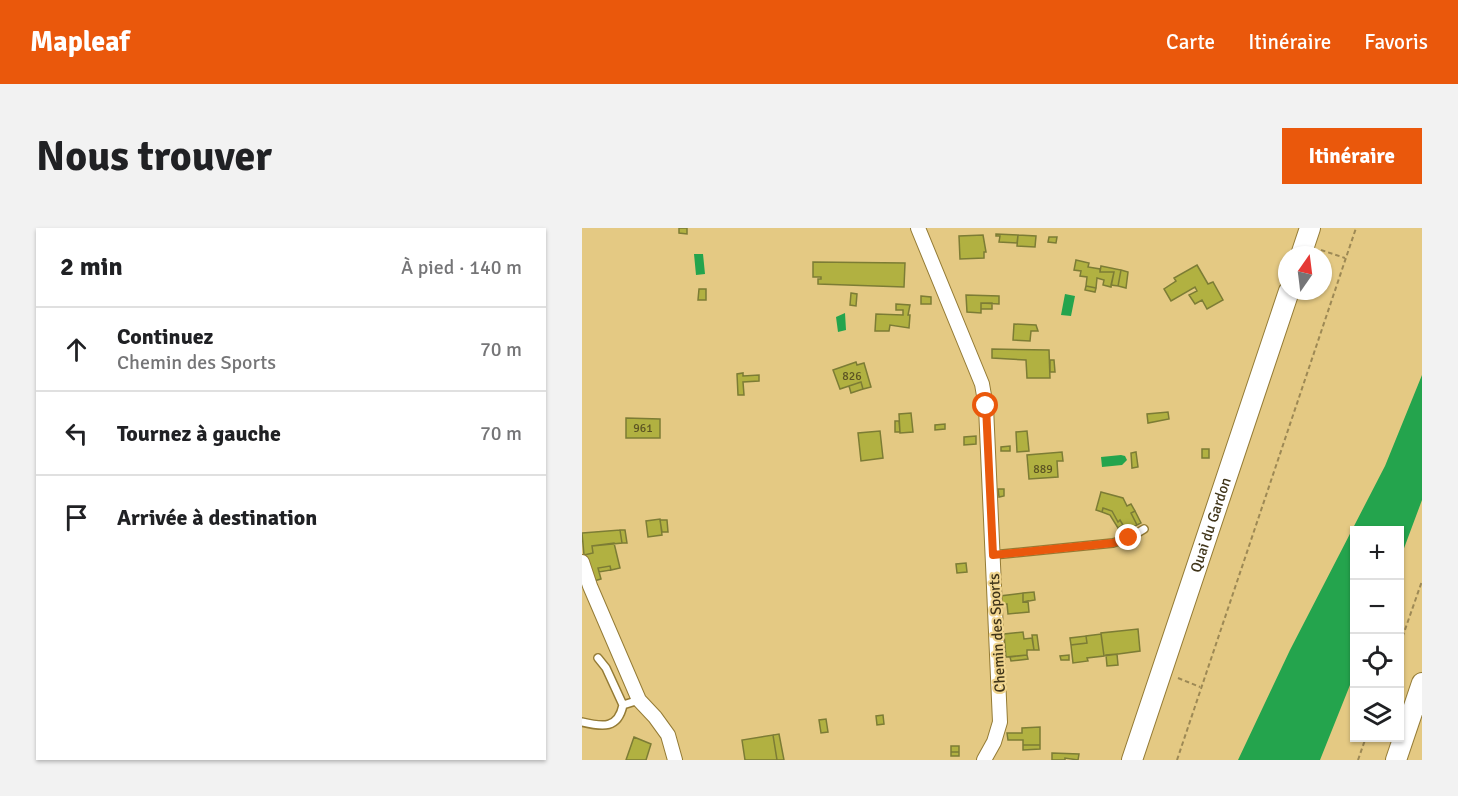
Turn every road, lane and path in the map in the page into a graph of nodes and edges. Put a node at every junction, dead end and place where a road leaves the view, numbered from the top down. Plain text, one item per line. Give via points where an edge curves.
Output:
1 (918, 228) edge
2 (1310, 228) edge
3 (1356, 228) edge
4 (1308, 246) edge
5 (1332, 256) edge
6 (1346, 258) junction
7 (1286, 300) edge
8 (1144, 529) dead end
9 (993, 555) junction
10 (582, 562) edge
11 (1422, 581) edge
12 (1403, 634) edge
13 (598, 658) dead end
14 (1173, 676) dead end
15 (1422, 683) edge
16 (1201, 688) junction
17 (639, 700) junction
18 (623, 705) junction
19 (582, 722) edge
20 (1365, 742) edge
21 (675, 760) edge
22 (984, 760) edge
23 (1132, 760) edge
24 (1177, 760) edge
25 (1358, 760) edge
26 (1396, 760) edge

1 - 9 street, Chemin des Sports via 982,384
2 - 4 main road
3 - 6 path
5 - 6 path
6 - 16 path
7 - 23 main road, Quai du Gardon
8 - 9 lane via 1113,543
9 - 22 street, Chemin des Sports via 1000,722
10 - 17 street
11 - 12 path
13 - 18 lane
14 - 16 path
15 - 26 main road
16 - 24 path
17 - 18 lane
17 - 21 street via 668,735
18 - 19 lane via 616,722
20 - 25 path

